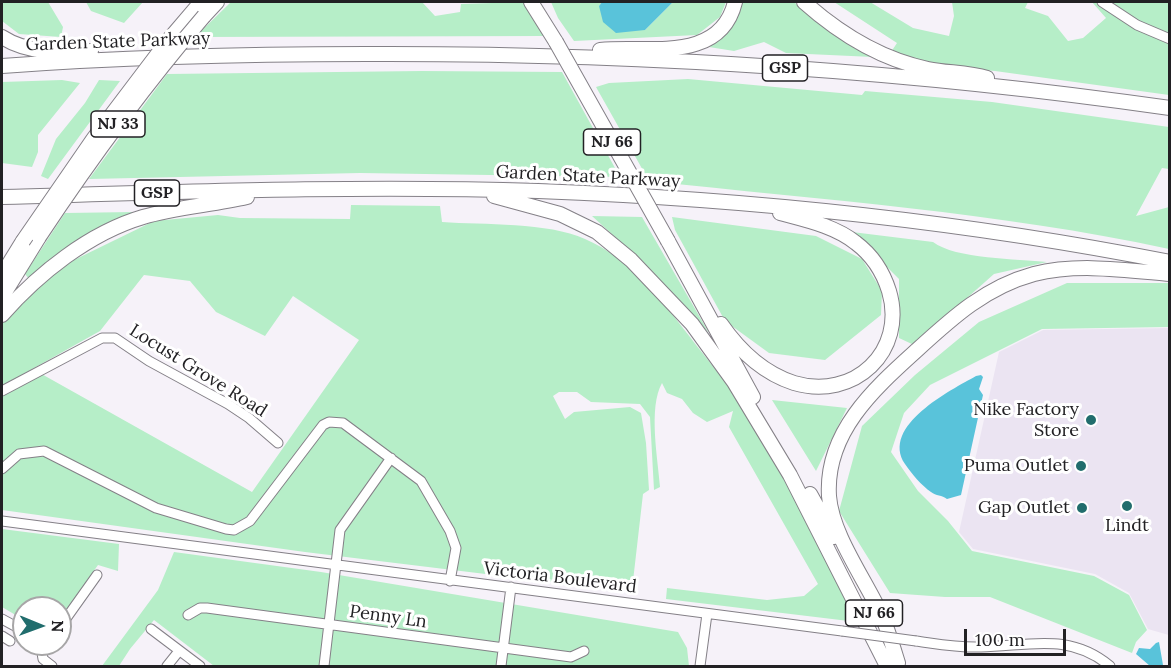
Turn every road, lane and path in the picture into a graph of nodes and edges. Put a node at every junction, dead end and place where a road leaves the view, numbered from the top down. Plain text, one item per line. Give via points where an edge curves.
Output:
1 (217, 2) edge
2 (531, 2) edge
3 (735, 2) edge
4 (804, 2) edge
5 (1102, 2) edge
6 (539, 8) edge
7 (202, 9) edge
8 (187, 10) edge
9 (2, 38) edge
10 (1170, 39) edge
11 (556, 49) junction
12 (174, 57) junction
13 (2, 66) edge
14 (1014, 88) junction
15 (1170, 108) edge
16 (469, 189) junction
17 (274, 191) junction
18 (39, 196) junction
19 (2, 197) edge
20 (2, 201) edge
21 (752, 204) junction
22 (1170, 262) edge
23 (4, 270) edge
24 (1170, 274) edge
25 (2, 297) edge
26 (701, 300) junction
27 (2, 315) edge
28 (2, 391) edge
29 (774, 435) junction
30 (278, 443) dead end
31 (391, 458) junction
32 (2, 469) edge
33 (790, 476) junction
34 (2, 520) edge
35 (336, 565) junction
36 (97, 575) dead end
37 (450, 581) junction
38 (512, 587) junction
39 (72, 610) edge
40 (707, 614) junction
41 (188, 615) dead end
42 (329, 625) junction
43 (151, 629) dead end
44 (503, 649) junction
45 (179, 651) junction
46 (584, 651) dead end
47 (895, 665) edge
48 (167, 666) edge
49 (200, 666) edge
50 (324, 666) edge
51 (501, 666) edge
52 (700, 666) edge
53 (1110, 666) edge

1 - 7 highway, NJ 33
2 - 6 highway, NJ 66
3 - 11 highway via 720,29 696,44 669,48
4 - 14 highway via 840,31 894,60 978,75
5 - 10 street via 1137,25
6 - 11 highway, NJ 66
7 - 8 highway, NJ 33
7 - 25 highway, NJ 33, bridge via 82,173
8 - 23 highway, NJ 33, bridge via 89,144
9 - 12 highway via 45,51
11 - 12 highway, Garden State Parkway / GSP
11 - 14 highway, Garden State Parkway / GSP
11 - 26 highway, NJ 66, bridge
12 - 13 highway, Garden State Parkway / GSP
14 - 15 highway, Garden State Parkway / GSP
16 - 17 highway, Garden State Parkway / GSP
16 - 21 highway, Garden State Parkway / GSP
16 - 33 highway via 572,219 620,250 666,296 713,353
17 - 18 highway, Garden State Parkway / GSP
17 - 27 highway via 124,224 51,268
18 - 19 highway, Garden State Parkway / GSP
18 - 20 highway
21 - 22 highway, Garden State Parkway / GSP via 977,229
21 - 26 highway via 832,230 870,256 885,280 892,306 885,349 854,378 830,386 800,384 780,377 750,357
24 - 47 highway via 1070,269 1004,285 957,314 857,410 834,457 829,486 831,505 838,531 883,618
26 - 29 highway, NJ 66
28 - 30 street, Locust Grove Road via 102,338 115,338 148,361 228,404
29 - 33 highway, NJ 66
29 - 47 highway, NJ 66 via 848,563
31 - 32 street via 343,423 329,422 250,521 234,530 156,508 44,451 19,454
31 - 35 street via 340,530
31 - 37 street via 421,481 450,531 456,548
33 - 47 highway, NJ 66
34 - 35 street, Victoria Boulevard
35 - 37 street, Victoria Boulevard
35 - 42 street
36 - 39 street
37 - 38 street, Victoria Boulevard
38 - 40 street, Victoria Boulevard
38 - 44 street
40 - 52 street
40 - 53 street, Victoria Boulevard, bridge via 972,648 1054,643 1084,650
41 - 42 street, Penny Ln via 207,608
42 - 44 street, Penny Ln
42 - 50 street
43 - 45 street
44 - 46 street, Penny Ln via 571,657
44 - 51 street
45 - 48 street
45 - 49 street

